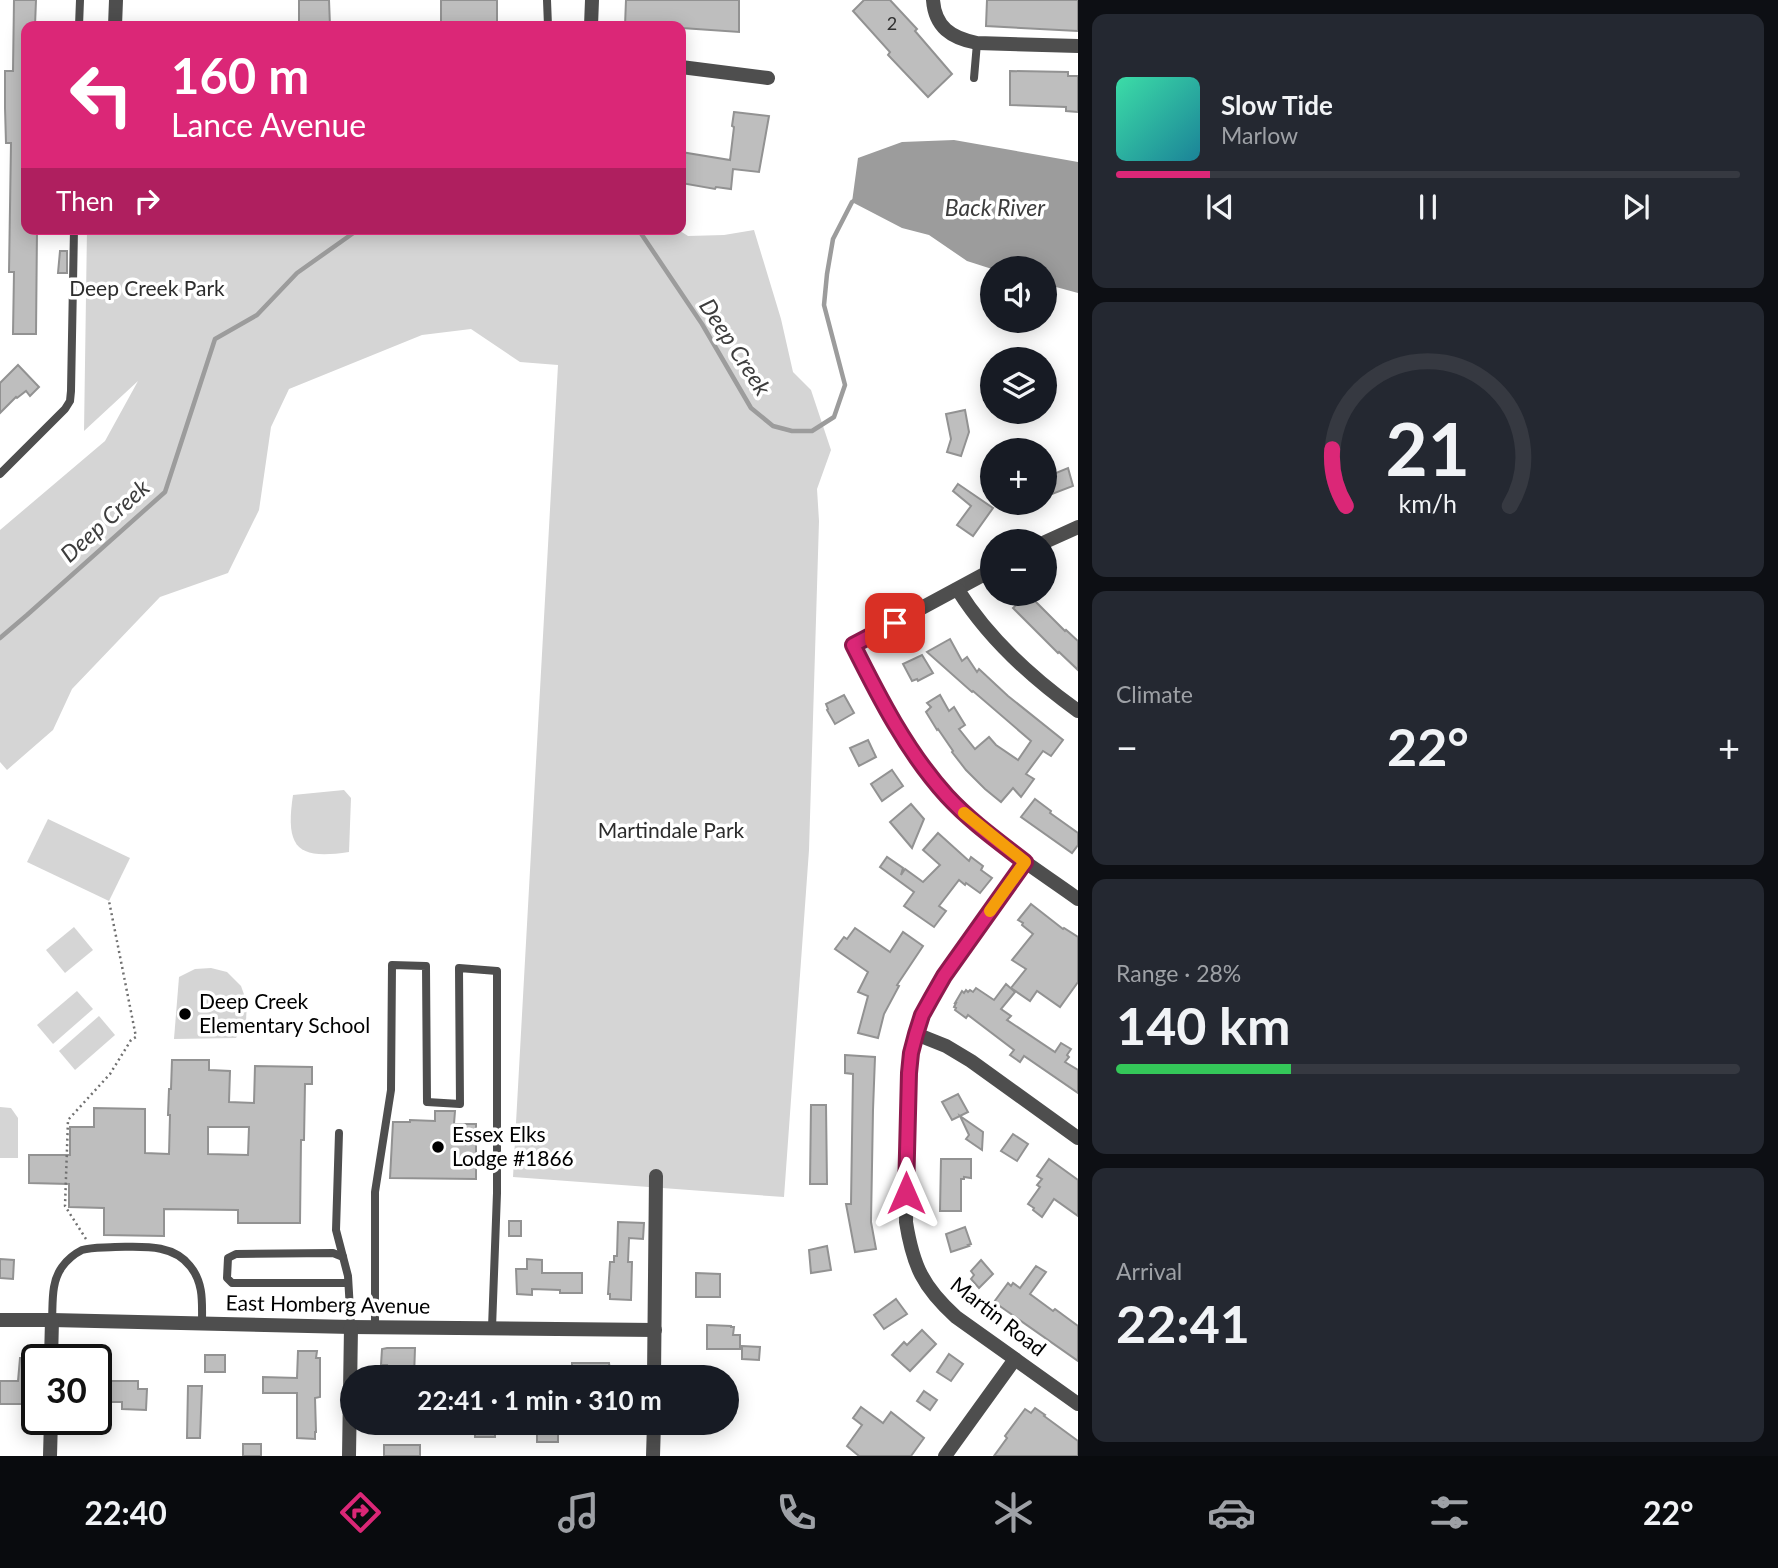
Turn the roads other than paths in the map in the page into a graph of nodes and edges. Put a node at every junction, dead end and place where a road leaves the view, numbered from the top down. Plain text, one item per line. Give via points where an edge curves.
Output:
1 (80, 0) edge
2 (116, 0) edge
3 (547, 0) edge
4 (592, 0) edge
5 (933, 0) edge
6 (79, 21) edge
7 (115, 21) edge
8 (548, 21) edge
9 (592, 21) edge
10 (977, 43) junction
11 (1078, 46) edge
12 (686, 68) edge
13 (768, 78) dead end
14 (974, 78) dead end
15 (74, 235) edge
16 (0, 474) edge
17 (1078, 527) edge
18 (1057, 537) edge
19 (980, 577) edge
20 (958, 590) junction
21 (1078, 711) edge
22 (1025, 862) junction
23 (1078, 899) edge
24 (916, 1034) junction
25 (339, 1133) dead end
26 (1078, 1138) edge
27 (656, 1175) dead end
28 (343, 1257) junction
29 (348, 1283) junction
30 (0, 1320) edge
31 (52, 1320) junction
32 (202, 1323) junction
33 (351, 1327) junction
34 (375, 1327) junction
35 (492, 1328) junction
36 (656, 1329) junction
37 (51, 1344) edge
38 (1015, 1359) junction
39 (654, 1365) edge
40 (1078, 1404) edge
41 (51, 1435) edge
42 (653, 1435) edge
43 (50, 1456) edge
44 (349, 1456) edge
45 (653, 1456) edge
46 (945, 1456) edge

1 - 6 lane
2 - 7 street
3 - 8 lane
4 - 9 street
5 - 10 street via 936,16 949,33
10 - 11 street
10 - 14 lane
12 - 13 street
15 - 16 lane via 70,401
17 - 18 street
19 - 20 street
20 - 21 street via 984,627
20 - 22 street via 853,645 917,761 963,813
22 - 23 street
22 - 24 street, Martin Road via 944,976
24 - 26 street via 971,1061
24 - 38 street, Martin Road via 909,1073 906,1222 914,1259 941,1303
25 - 28 lane via 336,1230
27 - 36 street
28 - 29 lane
28 - 29 lane via 333,1253 236,1255 228,1258 227,1278 233,1283
29 - 33 lane
30 - 31 street, East Homberg Avenue
31 - 32 street, East Homberg Avenue
31 - 32 lane via 56,1276 69,1258 91,1248 148,1247 182,1257 191,1267 201,1287
31 - 37 street
32 - 33 street, East Homberg Avenue
33 - 34 street, East Homberg Avenue
33 - 44 street
34 - 35 street, East Homberg Avenue
34 - 35 lane via 375,1192 391,1090 392,965 426,966 427,1102 460,1104 459,968 497,971
35 - 36 street, East Homberg Avenue
36 - 39 street
38 - 40 street, Martin Road
38 - 46 street
41 - 43 street
42 - 45 street

